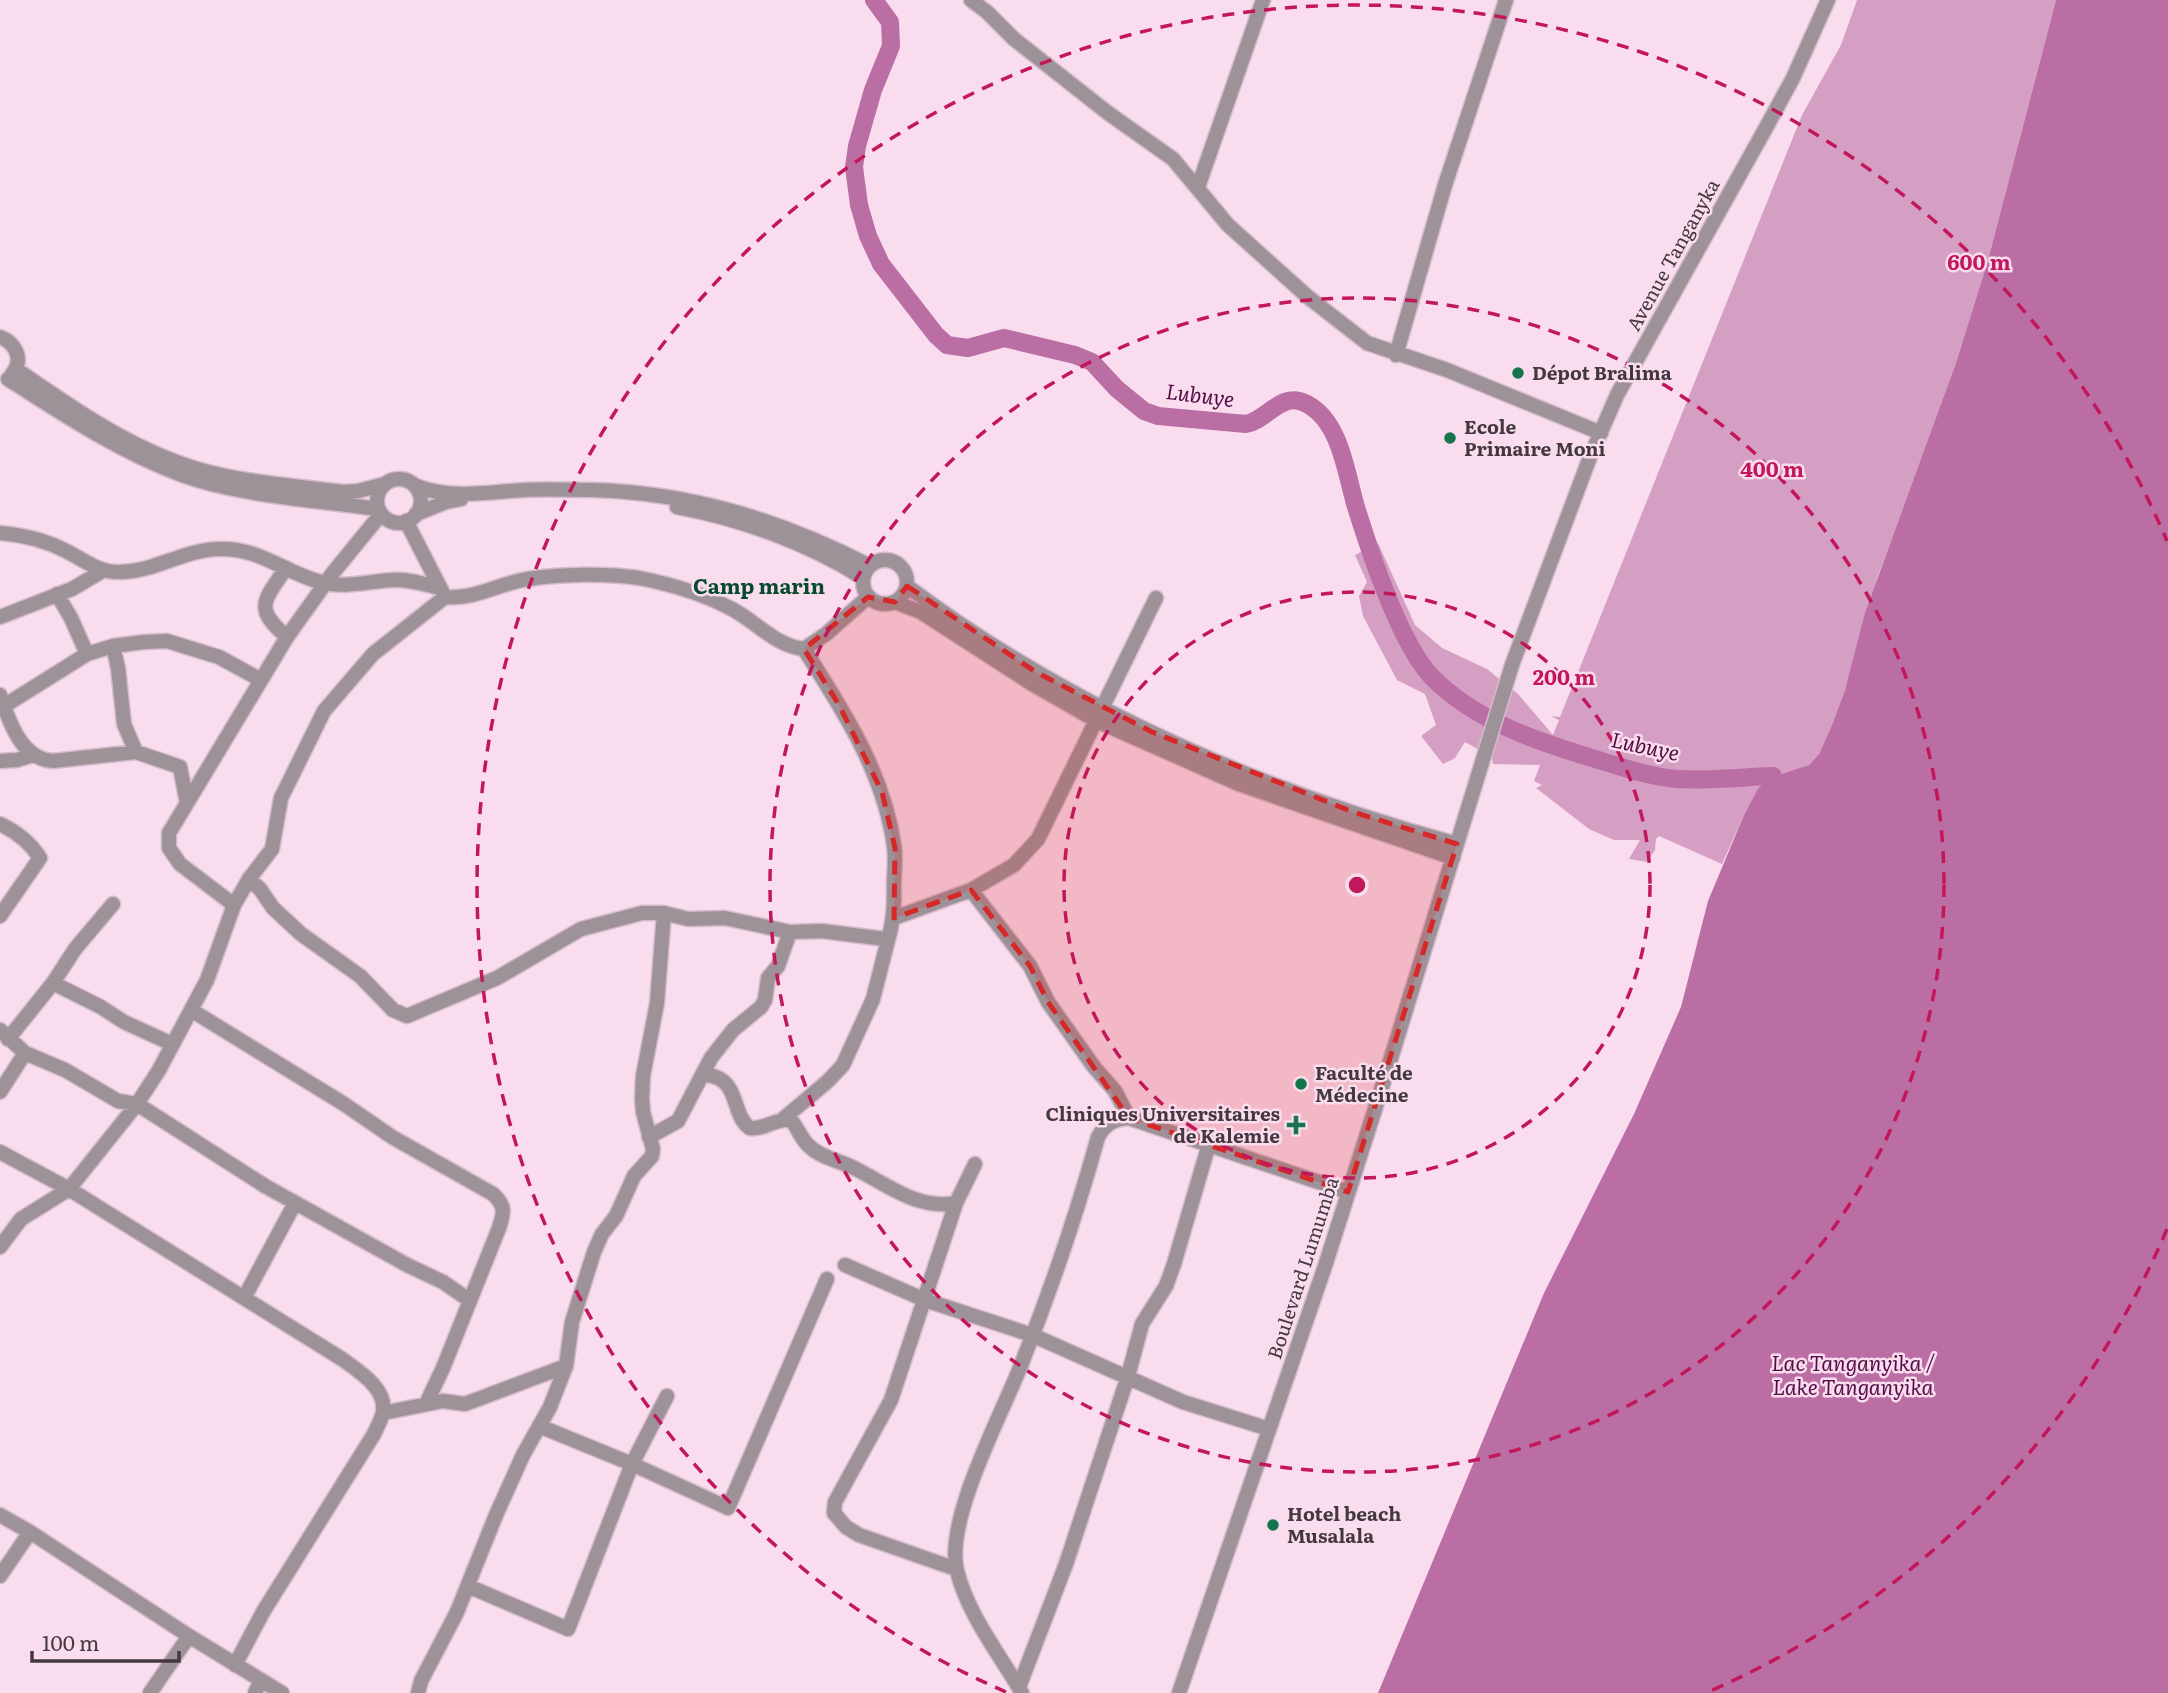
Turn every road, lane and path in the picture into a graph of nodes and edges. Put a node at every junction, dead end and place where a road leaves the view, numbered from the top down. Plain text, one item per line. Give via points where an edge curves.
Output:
1 (971, 0) edge
2 (1263, 0) edge
3 (1506, 0) edge
4 (1828, 0) edge
5 (1198, 187) junction
6 (0, 337) edge
7 (1396, 355) junction
8 (8, 377) edge
9 (1601, 433) junction
10 (385, 484) junction
11 (414, 485) junction
12 (380, 511) junction
13 (411, 517) junction
14 (0, 533) edge
15 (286, 569) junction
16 (104, 570) junction
17 (866, 572) junction
18 (325, 583) junction
19 (907, 586) junction
20 (442, 593) junction
21 (57, 594) junction
22 (869, 597) junction
23 (1156, 598) dead end
24 (895, 602) junction
25 (0, 617) edge
26 (287, 637) junction
27 (113, 646) junction
28 (804, 649) junction
29 (87, 654) junction
30 (261, 680) junction
31 (2, 700) edge
32 (1104, 707) junction
33 (1097, 721) junction
34 (136, 752) junction
35 (33, 755) junction
36 (0, 761) edge
37 (187, 803) junction
38 (0, 824) edge
39 (1455, 851) junction
40 (249, 879) junction
41 (971, 890) junction
42 (113, 904) dead end
43 (234, 905) junction
44 (664, 914) junction
45 (0, 916) edge
46 (894, 918) junction
47 (790, 932) junction
48 (889, 936) junction
49 (53, 983) junction
50 (191, 1010) junction
51 (4, 1035) edge
52 (172, 1044) junction
53 (25, 1053) junction
54 (703, 1073) junction
55 (0, 1092) edge
56 (137, 1104) junction
57 (1129, 1118) junction
58 (783, 1119) junction
59 (649, 1137) junction
60 (1209, 1144) junction
61 (0, 1152) edge
62 (975, 1164) dead end
63 (69, 1189) junction
64 (1348, 1192) junction
65 (295, 1203) junction
66 (956, 1203) junction
67 (0, 1247) edge
68 (845, 1265) dead end
69 (827, 1279) dead end
70 (244, 1298) junction
71 (469, 1300) junction
72 (925, 1300) junction
73 (1032, 1335) junction
74 (566, 1366) junction
75 (1128, 1376) junction
76 (667, 1396) dead end
77 (426, 1404) junction
78 (383, 1413) junction
79 (539, 1426) junction
80 (1269, 1429) junction
81 (632, 1464) junction
82 (0, 1515) edge
83 (30, 1532) junction
84 (956, 1569) junction
85 (0, 1576) edge
86 (468, 1586) junction
87 (189, 1636) junction
88 (235, 1665) junction
89 (258, 1686) edge
90 (1021, 1690) edge
91 (150, 1693) edge
92 (282, 1693) edge
93 (418, 1693) edge
94 (1179, 1693) edge

1 - 5 street via 1097,105 1173,159
2 - 5 street
3 - 7 street via 1445,185
4 - 9 street, Avenue Tanganyka via 1780,101 1617,395
5 - 7 street via 1228,225 1337,322 1367,343
6 - 8 street via 15,347 18,362
7 - 9 street via 1467,378
8 - 10 street via 195,468 343,492
8 - 12 street via 96,434 184,475
9 - 39 street, Avenue Tanganyka via 1512,665
10 - 11 street via 400,478
10 - 12 street via 377,500
11 - 13 street via 421,499
11 - 17 street via 444,494 597,490 705,503 786,528
12 - 13 street via 391,521
12 - 18 street
13 - 17 street via 461,499 636,500 691,510 775,535
13 - 20 street
14 - 16 street via 47,542
15 - 16 street via 261,555 221,549 190,552 139,570
15 - 18 street
15 - 26 street via 265,599 265,614
16 - 21 street
17 - 19 street via 880,560 898,563
17 - 22 street via 863,588
18 - 20 street via 412,580
18 - 26 street
19 - 24 street
19 - 32 street via 1019,661
20 - 28 street via 459,598 529,579 591,575 640,579 730,607 781,643
20 - 40 street via 373,654 324,710 281,798 272,849
21 - 25 street
21 - 29 street
22 - 24 street via 877,603
22 - 28 street
23 - 32 street
24 - 33 street via 921,612
26 - 30 street
27 - 29 street
27 - 30 street via 167,641 219,657
27 - 34 street via 124,724
28 - 46 street via 867,756 882,792 895,848
29 - 31 street
30 - 37 street
31 - 35 street via 16,734
32 - 33 street
32 - 39 street via 1280,786
33 - 39 street via 1239,784
33 - 41 street via 1038,839 1014,865
34 - 35 street via 53,761
34 - 37 street via 180,766
35 - 36 street
37 - 43 street via 169,833 170,848 180,864
38 - 45 street via 31,845 40,858
39 - 64 street, Boulevard Lumumba
40 - 43 street
40 - 44 street via 301,934 360,975 393,1010 407,1016 496,978 580,929 642,913
41 - 46 street
41 - 57 street via 1030,966 1048,1002 1115,1091
42 - 49 street via 75,948
43 - 50 street
44 - 47 street via 725,918
44 - 59 street via 657,1003 643,1076 643,1112
46 - 48 street
47 - 48 street
47 - 54 street via 778,966 768,978 761,1007 733,1030
48 - 58 street via 873,999 843,1065
49 - 51 street
49 - 52 street
50 - 52 street
50 - 71 street via 497,1198 505,1213
51 - 53 street
52 - 56 street
53 - 55 street
53 - 56 street via 118,1101
54 - 58 street via 725,1083 750,1128
54 - 59 street via 678,1121
56 - 63 street
56 - 65 street
57 - 60 street
57 - 73 street via 1111,1122 1098,1137
58 - 66 street via 796,1125 809,1147 892,1190 926,1204
59 - 74 street via 652,1156 634,1176 594,1252 572,1322
60 - 64 street
60 - 75 street via 1174,1264 1142,1324
61 - 63 street
62 - 66 street
63 - 67 street via 21,1219
63 - 70 street
64 - 80 street, Boulevard Lumumba
65 - 70 street
65 - 71 street
66 - 72 street
68 - 72 street
69 - 81 street via 728,1508
70 - 78 street via 359,1372 376,1387
71 - 77 street
72 - 73 street
72 - 84 street via 891,1400 835,1502 834,1513 859,1535
73 - 75 street
73 - 84 street via 961,1512
74 - 77 street via 465,1404
74 - 79 street
75 - 80 street via 1183,1402
75 - 90 street
76 - 81 street
77 - 78 street
78 - 88 street
79 - 81 street
79 - 86 street
80 - 94 street, Boulevard Lumumba
81 - 86 street via 568,1629
82 - 83 street
83 - 85 street
83 - 87 street
84 - 90 street via 968,1600
86 - 93 street
87 - 88 street
87 - 91 street
88 - 89 street
89 - 92 street

